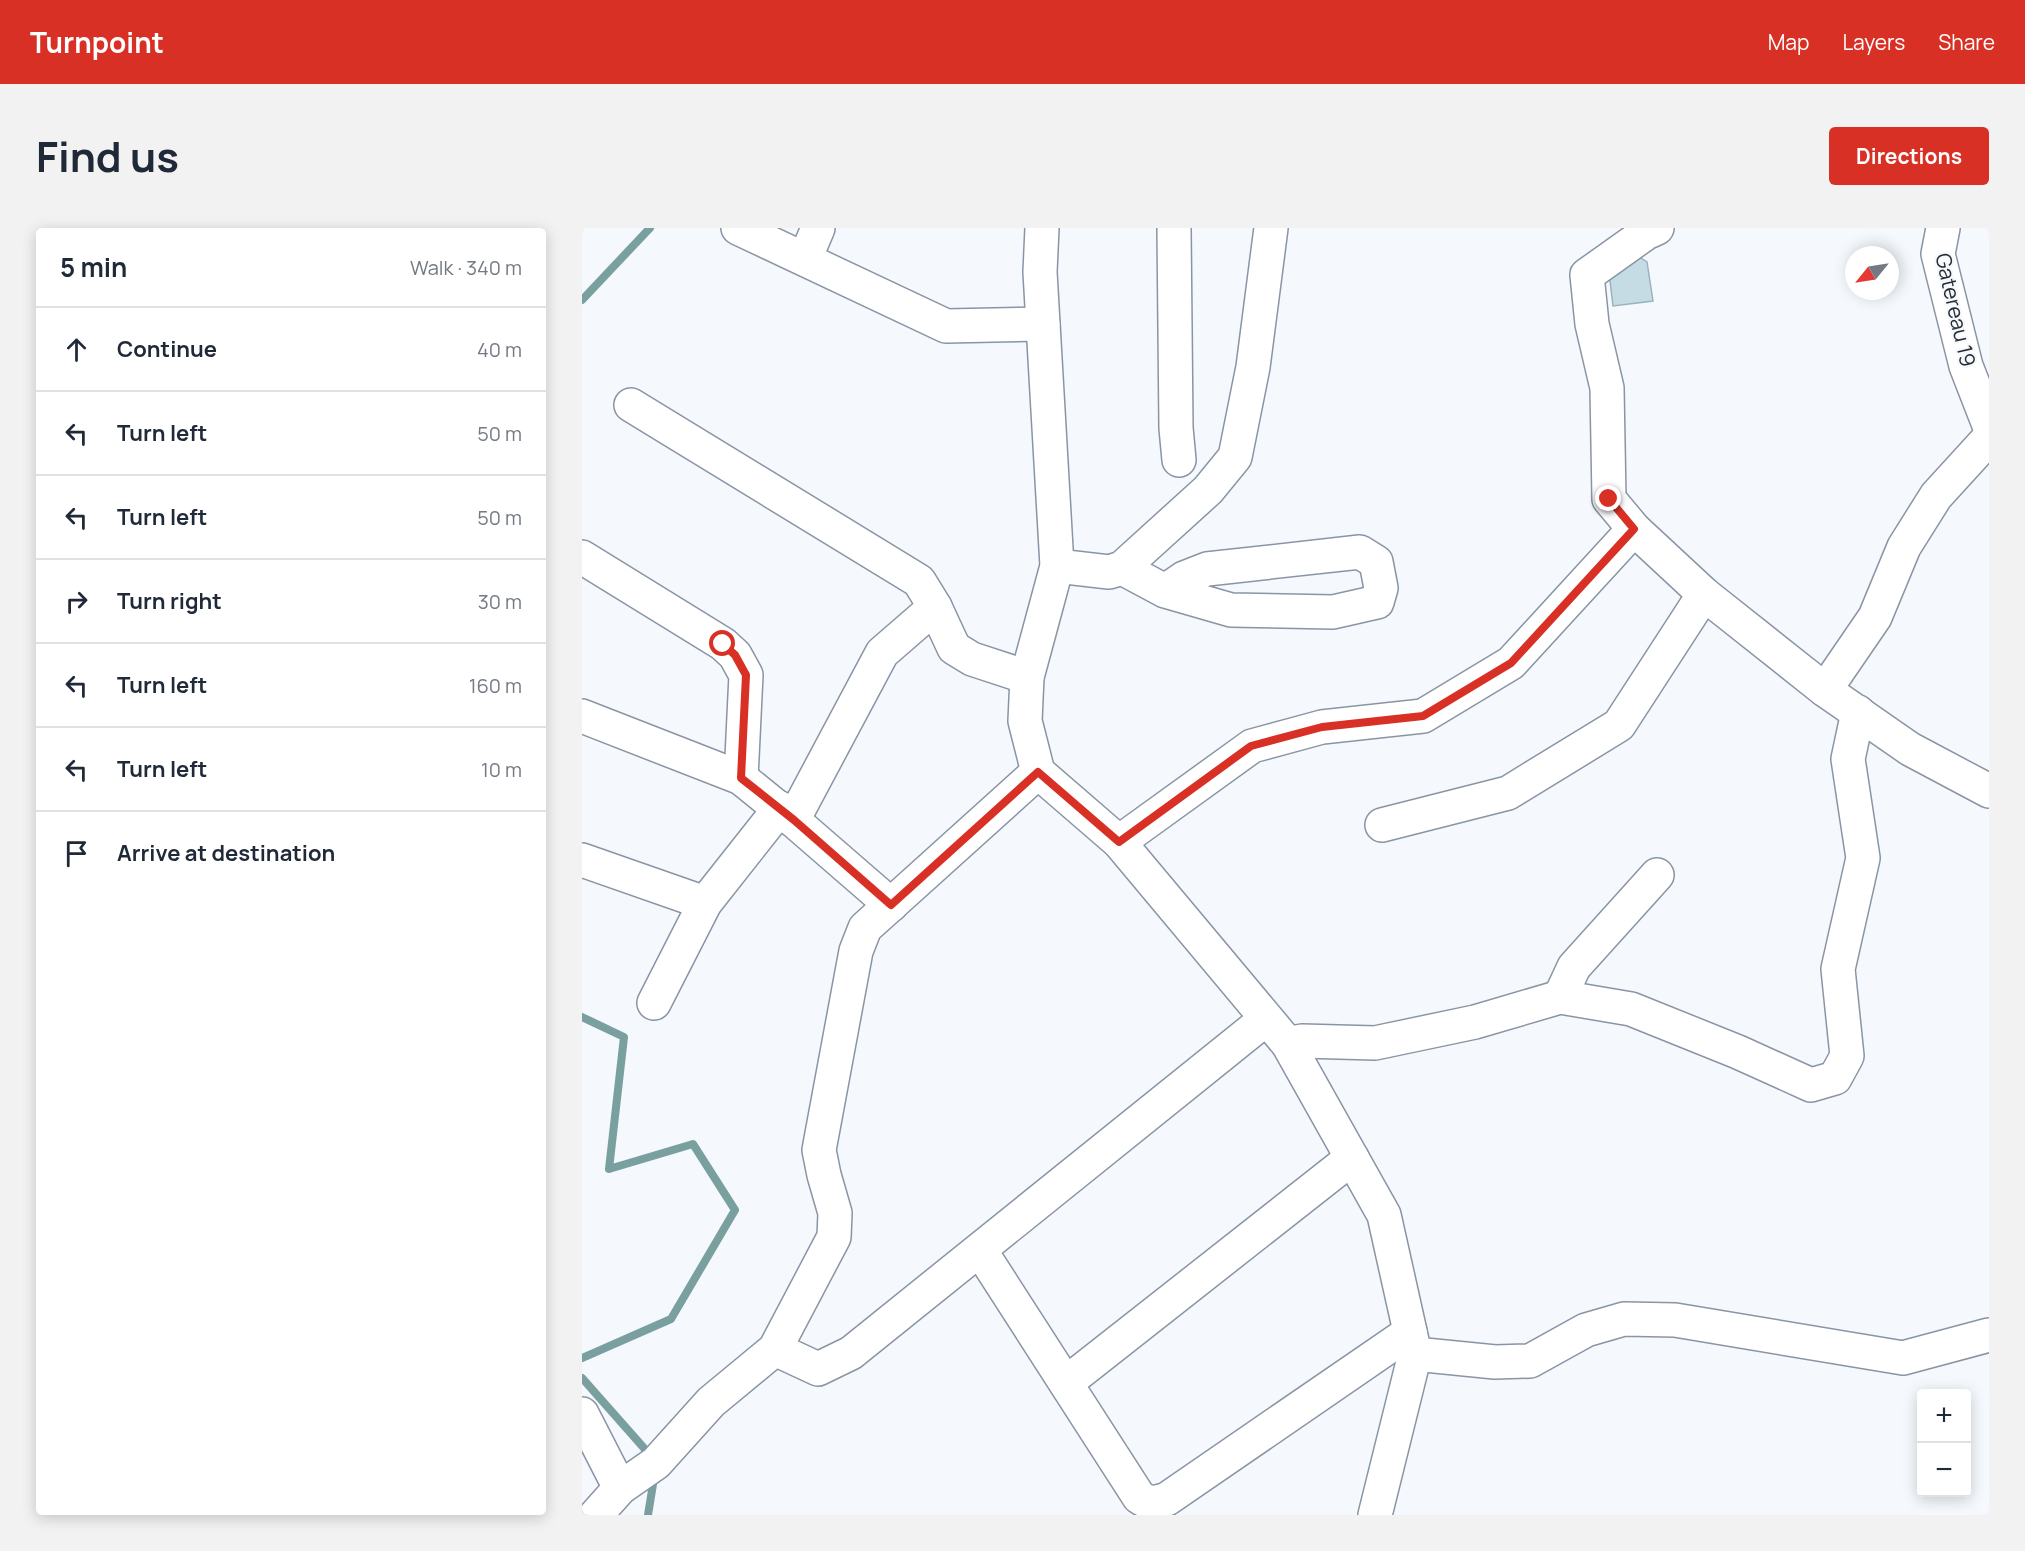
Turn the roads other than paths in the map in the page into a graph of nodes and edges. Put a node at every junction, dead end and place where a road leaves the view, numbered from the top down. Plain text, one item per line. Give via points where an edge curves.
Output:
1 (738, 228) edge
2 (818, 228) edge
3 (1042, 228) edge
4 (1174, 228) edge
5 (1271, 228) edge
6 (1943, 228) edge
7 (1648, 230) edge
8 (805, 260) junction
9 (1043, 324) junction
10 (631, 405) dead end
11 (1989, 425) edge
12 (1989, 438) edge
13 (1179, 460) dead end
14 (1634, 529) junction
15 (582, 557) edge
16 (1057, 566) junction
17 (1122, 568) junction
18 (1165, 591) junction
19 (1704, 594) junction
20 (935, 607) junction
21 (1027, 677) junction
22 (1825, 690) junction
23 (1858, 712) junction
24 (582, 716) edge
25 (1038, 772) junction
26 (741, 778) junction
27 (1989, 791) edge
28 (787, 814) junction
29 (1382, 825) dead end
30 (1119, 842) junction
31 (582, 860) edge
32 (1657, 875) dead end
33 (705, 903) junction
34 (891, 905) junction
35 (1560, 997) junction
36 (654, 1003) dead end
37 (1266, 1019) junction
38 (1288, 1044) junction
39 (1352, 1158) junction
40 (980, 1250) junction
41 (1989, 1335) edge
42 (1413, 1343) junction
43 (775, 1349) junction
44 (1066, 1383) junction
45 (582, 1414) edge
46 (620, 1488) junction
47 (596, 1515) edge
48 (1375, 1515) edge

1 - 8 street
2 - 8 street
3 - 9 street
4 - 13 street
5 - 17 street via 1253,367 1235,457 1208,490
6 - 11 street, Gatereau 19 via 1938,254 1966,366
7 - 14 street via 1587,275 1592,324 1607,388 1609,499
8 - 9 street via 946,326
9 - 16 street
10 - 20 street via 919,581
12 - 22 street via 1936,496 1904,547 1875,617
14 - 19 street
14 - 30 street via 1511,663 1423,716 1322,727 1251,746
15 - 26 street via 735,655 746,675
16 - 17 street via 1109,572
16 - 21 street
17 - 18 street
18 - 18 street via 1207,569 1360,552 1376,562 1381,588 1377,602 1333,612 1231,610
19 - 22 street
19 - 29 street via 1618,725 1508,793
20 - 21 street via 954,648 972,659
20 - 28 street via 882,653
21 - 25 street via 1025,721
22 - 23 street
23 - 27 street via 1910,749
23 - 35 street via 1848,759 1863,858 1838,969 1847,1056 1835,1078 1811,1085 1631,1008
24 - 26 street
25 - 30 street
25 - 34 street
26 - 28 street
28 - 33 street
28 - 34 street
30 - 37 street
31 - 33 street
32 - 35 street via 1574,967
33 - 36 street
34 - 43 street via 865,928 856,951 819,1150 836,1213 834,1238
35 - 38 street via 1474,1022 1375,1042
37 - 38 street
37 - 40 street
38 - 39 street
39 - 42 street via 1384,1215
39 - 44 street
40 - 43 street via 851,1353 818,1369
40 - 44 street
41 - 42 street via 1903,1358 1675,1320 1624,1319 1586,1330 1530,1361 1495,1362
42 - 44 street via 1156,1503 1147,1503 1140,1497
42 - 48 street
43 - 46 street via 711,1402 656,1463
45 - 46 street
46 - 47 street

